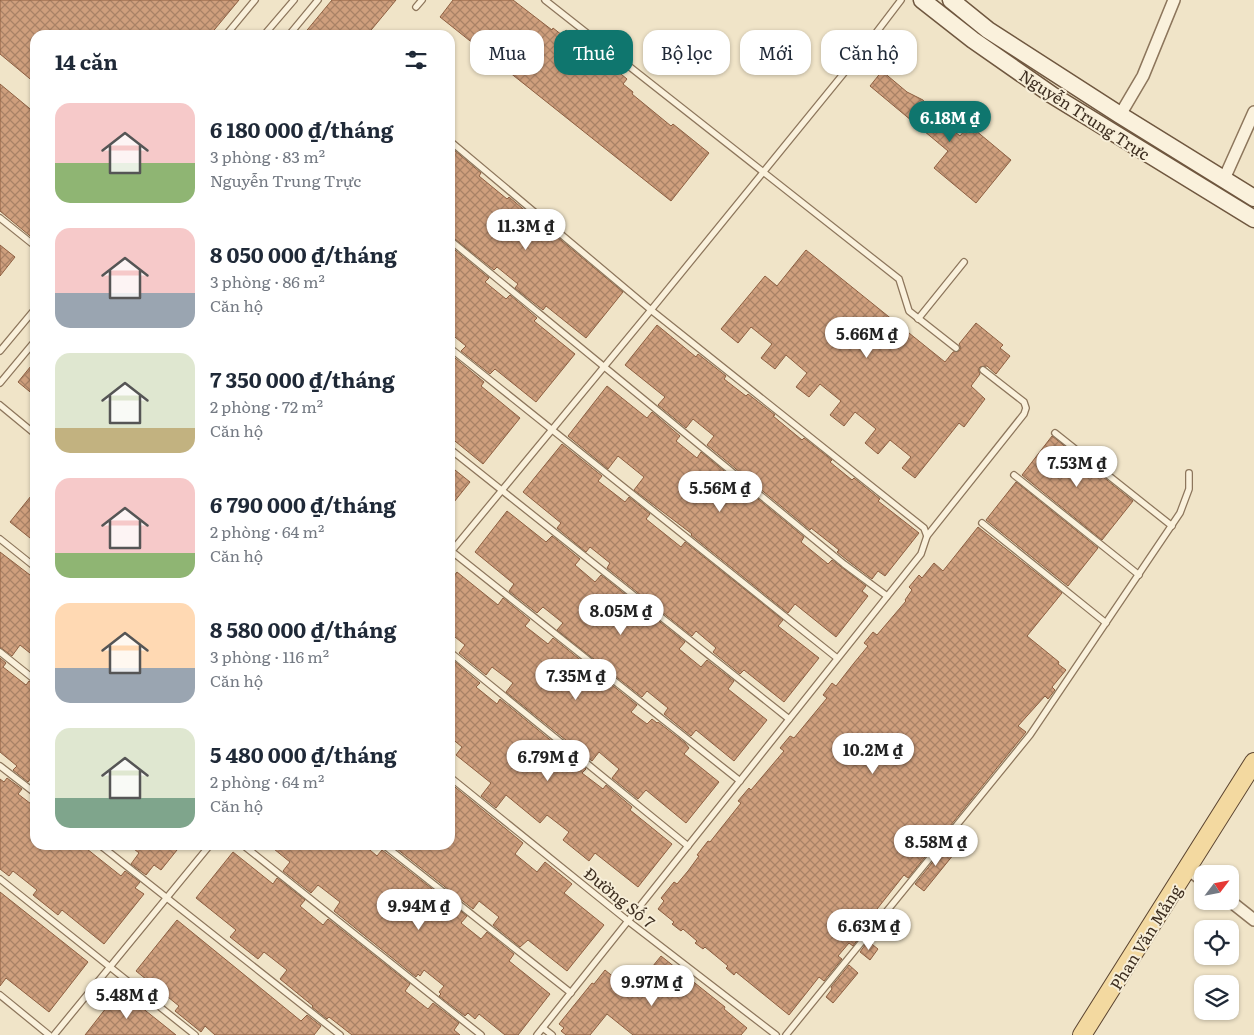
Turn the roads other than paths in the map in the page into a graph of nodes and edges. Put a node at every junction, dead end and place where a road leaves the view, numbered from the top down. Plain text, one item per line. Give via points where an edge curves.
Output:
1 (255, 0) edge
2 (294, 0) edge
3 (318, 0) edge
4 (422, 0) edge
5 (546, 0) edge
6 (901, 0) edge
7 (922, 0) edge
8 (951, 0) edge
9 (1174, 0) edge
10 (416, 6) dead end
11 (230, 30) edge
12 (268, 30) edge
13 (293, 30) edge
14 (1254, 112) edge
15 (1120, 116) junction
16 (455, 145) edge
17 (763, 171) junction
18 (1224, 179) junction
19 (1254, 198) edge
20 (0, 218) edge
21 (1254, 219) edge
22 (30, 242) edge
23 (455, 244) edge
24 (964, 262) dead end
25 (651, 310) junction
26 (30, 315) edge
27 (918, 319) junction
28 (30, 347) edge
29 (956, 348) dead end
30 (0, 351) edge
31 (455, 352) edge
32 (604, 367) junction
33 (983, 370) dead end
34 (0, 383) edge
35 (0, 405) edge
36 (552, 429) junction
37 (30, 430) edge
38 (1055, 433) dead end
39 (455, 453) edge
40 (1189, 473) dead end
41 (1014, 475) dead end
42 (502, 490) junction
43 (982, 523) dead end
44 (1172, 526) junction
45 (927, 536) junction
46 (0, 539) edge
47 (455, 545) edge
48 (455, 555) edge
49 (30, 563) edge
50 (1139, 575) junction
51 (887, 596) junction
52 (1106, 624) junction
53 (0, 652) edge
54 (455, 656) edge
55 (837, 658) junction
56 (30, 676) edge
57 (789, 719) junction
58 (1254, 762) edge
59 (0, 766) edge
60 (455, 781) edge
61 (740, 781) junction
62 (30, 789) edge
63 (688, 846) junction
64 (106, 850) edge
65 (206, 850) edge
66 (249, 850) edge
67 (390, 850) edge
68 (1188, 869) junction
69 (1194, 874) edge
70 (0, 879) edge
71 (166, 898) junction
72 (1239, 908) edge
73 (1254, 920) edge
74 (628, 921) junction
75 (110, 966) junction
76 (571, 993) junction
77 (0, 995) edge
78 (543, 1028) junction
79 (48, 1035) edge
80 (54, 1035) edge
81 (195, 1035) edge
82 (340, 1035) edge
83 (481, 1035) edge
84 (537, 1035) edge
85 (552, 1035) edge
86 (776, 1035) edge
87 (786, 1035) edge
88 (1082, 1035) edge

1 - 11 lane
2 - 12 lane
3 - 13 lane
4 - 10 lane
5 - 17 lane
6 - 17 lane
7 - 21 main road, Nguyễn Trung Trực via 1052,95
8 - 15 main road, Nguyễn Trung Trực via 988,30
9 - 15 street via 1144,76
14 - 18 street
15 - 18 main road, Nguyễn Trung Trực
16 - 25 lane
17 - 25 lane
17 - 27 lane via 898,279 906,305
18 - 19 main road, Nguyễn Trung Trực
20 - 22 lane
23 - 32 lane
24 - 27 lane
25 - 32 lane
25 - 45 lane via 924,528
26 - 30 lane
27 - 29 lane
28 - 34 lane
31 - 36 lane
32 - 36 lane
32 - 51 lane
33 - 45 lane via 1024,402 1024,414
35 - 37 lane
36 - 42 lane
36 - 55 lane
38 - 44 lane
39 - 42 lane
40 - 44 lane via 1189,489
41 - 50 lane
42 - 47 lane
42 - 57 lane
43 - 52 lane
44 - 50 lane
45 - 51 lane via 921,554
46 - 49 lane
48 - 61 lane
50 - 52 lane
51 - 55 lane
52 - 87 lane via 1030,735
53 - 56 lane
54 - 63 lane
55 - 57 lane
57 - 61 lane
58 - 68 main road, Phan Văn Mảng
59 - 62 lane
60 - 74 lane, Đường Số 7
61 - 63 lane
63 - 74 lane
64 - 71 lane
65 - 71 lane
66 - 83 lane
67 - 76 lane
68 - 69 street
68 - 88 main road, Phan Văn Mảng
70 - 75 lane
71 - 75 lane
71 - 82 lane
72 - 73 street
74 - 76 lane
74 - 86 lane, Đường Số 7
75 - 80 lane
75 - 81 lane
76 - 78 lane
77 - 79 lane
78 - 84 lane
78 - 85 lane

